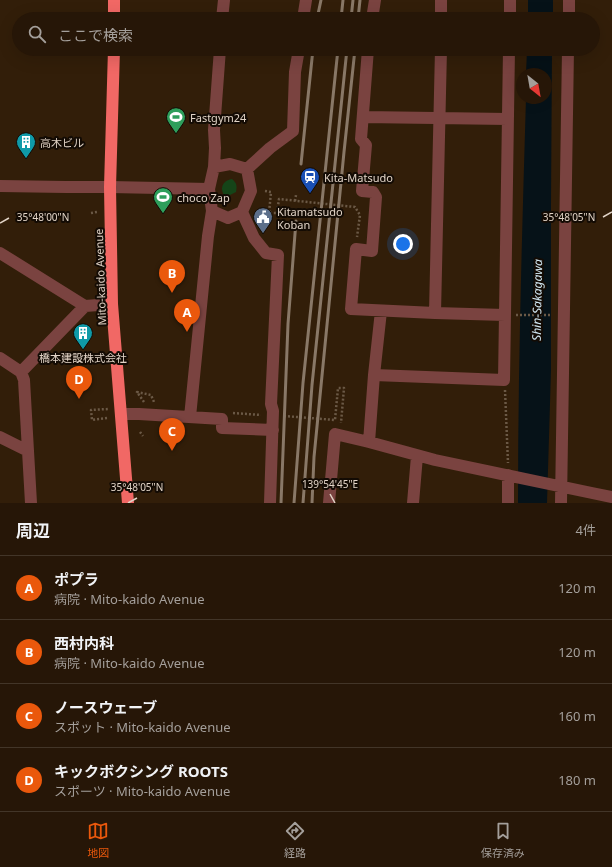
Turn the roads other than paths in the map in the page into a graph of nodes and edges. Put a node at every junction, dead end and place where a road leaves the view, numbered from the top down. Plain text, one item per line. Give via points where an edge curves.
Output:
1 (114, 0) edge
2 (224, 0) edge
3 (306, 0) edge
4 (375, 0) edge
5 (442, 0) edge
6 (510, 0) edge
7 (569, 0) edge
8 (114, 12) edge
9 (223, 12) edge
10 (304, 12) edge
11 (373, 12) edge
12 (441, 12) edge
13 (510, 12) edge
14 (569, 12) edge
15 (114, 56) edge
16 (219, 56) edge
17 (298, 56) edge
18 (367, 56) edge
19 (441, 56) edge
20 (509, 56) edge
21 (568, 56) edge
22 (363, 117) junction
23 (439, 118) junction
24 (508, 119) junction
25 (214, 167) junction
26 (247, 168) junction
27 (0, 186) edge
28 (110, 187) junction
29 (209, 189) junction
30 (212, 211) junction
31 (242, 212) junction
32 (0, 253) edge
33 (112, 304) junction
34 (85, 306) junction
35 (381, 311) junction
36 (435, 313) junction
37 (510, 315) junction
38 (0, 358) edge
39 (21, 372) junction
40 (374, 375) junction
41 (122, 414) junction
42 (190, 417) junction
43 (273, 430) junction
44 (0, 437) edge
45 (369, 442) junction
46 (28, 451) junction
47 (417, 456) junction
48 (508, 476) junction
49 (562, 487) junction
50 (612, 496) edge
51 (31, 503) edge
52 (128, 503) edge
53 (270, 503) edge
54 (329, 503) edge
55 (413, 503) edge
56 (508, 503) edge
57 (561, 503) edge

1 - 8 highway
2 - 9 street
3 - 10 street
4 - 11 street
5 - 12 street
6 - 13 street
7 - 14 street
15 - 28 highway, Mito-kaido Avenue
16 - 25 street
17 - 26 street via 293,131
18 - 22 street
19 - 23 street
20 - 24 street
21 - 49 street
22 - 23 street
22 - 35 street via 361,139 366,145 362,191 372,192 376,197 372,251 356,249 351,309
23 - 24 street
23 - 36 street
24 - 37 street
25 - 26 street via 230,164
25 - 29 street
26 - 31 street via 251,191
27 - 28 street
28 - 29 street
28 - 33 highway, Mito-kaido Avenue
29 - 30 street
30 - 31 street via 228,218
30 - 42 street
31 - 43 street via 254,238 266,254 278,255 271,404
32 - 34 street
33 - 34 street
33 - 41 highway, Mito-kaido Avenue
34 - 39 street
35 - 36 street
35 - 40 street
36 - 37 street
37 - 40 street via 504,380
38 - 39 street
39 - 46 street via 24,380
40 - 45 street
41 - 42 street
41 - 52 highway, Mito-kaido Avenue
42 - 43 street via 222,419 222,428
43 - 53 street
44 - 46 street
45 - 47 street
45 - 54 street via 335,434
46 - 51 street
47 - 48 street
47 - 55 street
48 - 49 street
48 - 56 street
49 - 50 street
49 - 57 street

